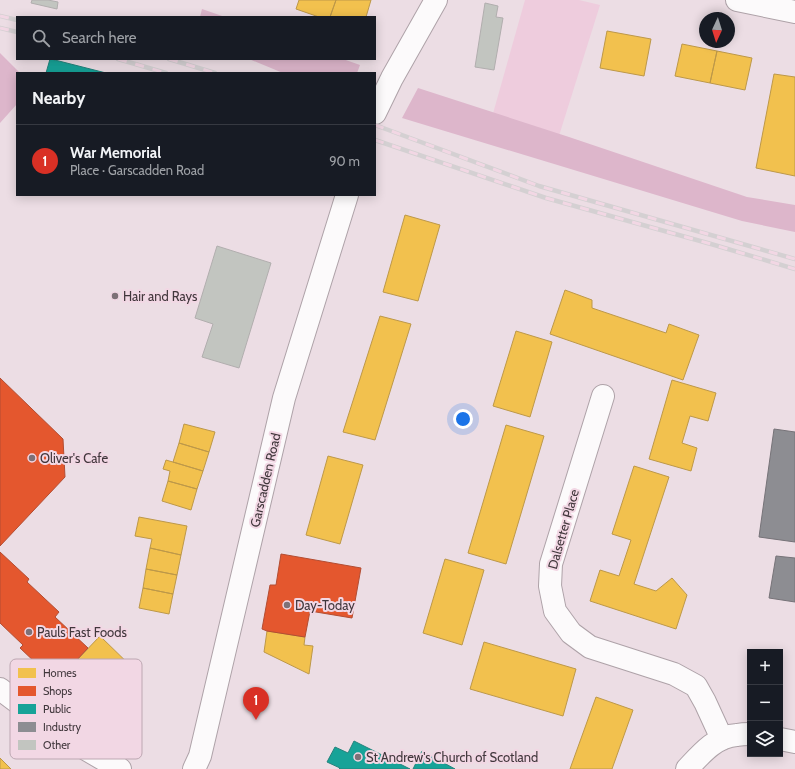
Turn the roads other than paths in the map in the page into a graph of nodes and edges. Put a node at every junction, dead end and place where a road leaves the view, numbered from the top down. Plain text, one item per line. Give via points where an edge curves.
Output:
1 (436, 0) edge
2 (737, 0) edge
3 (795, 12) edge
4 (376, 111) edge
5 (347, 196) edge
6 (603, 396) dead end
7 (0, 689) edge
8 (10, 696) edge
9 (747, 734) edge
10 (722, 739) junction
11 (783, 740) edge
12 (795, 742) edge
13 (103, 759) edge
14 (120, 769) edge
15 (194, 769) edge
16 (687, 769) edge

1 - 4 street
2 - 3 street
5 - 15 street, Garscadden Road via 284,398 200,756
6 - 10 street, Dalsetter Place via 551,564 550,586 555,611 571,633 590,647 674,674 696,686
7 - 8 street
9 - 10 street
10 - 16 street via 705,749
11 - 12 street
13 - 14 street

